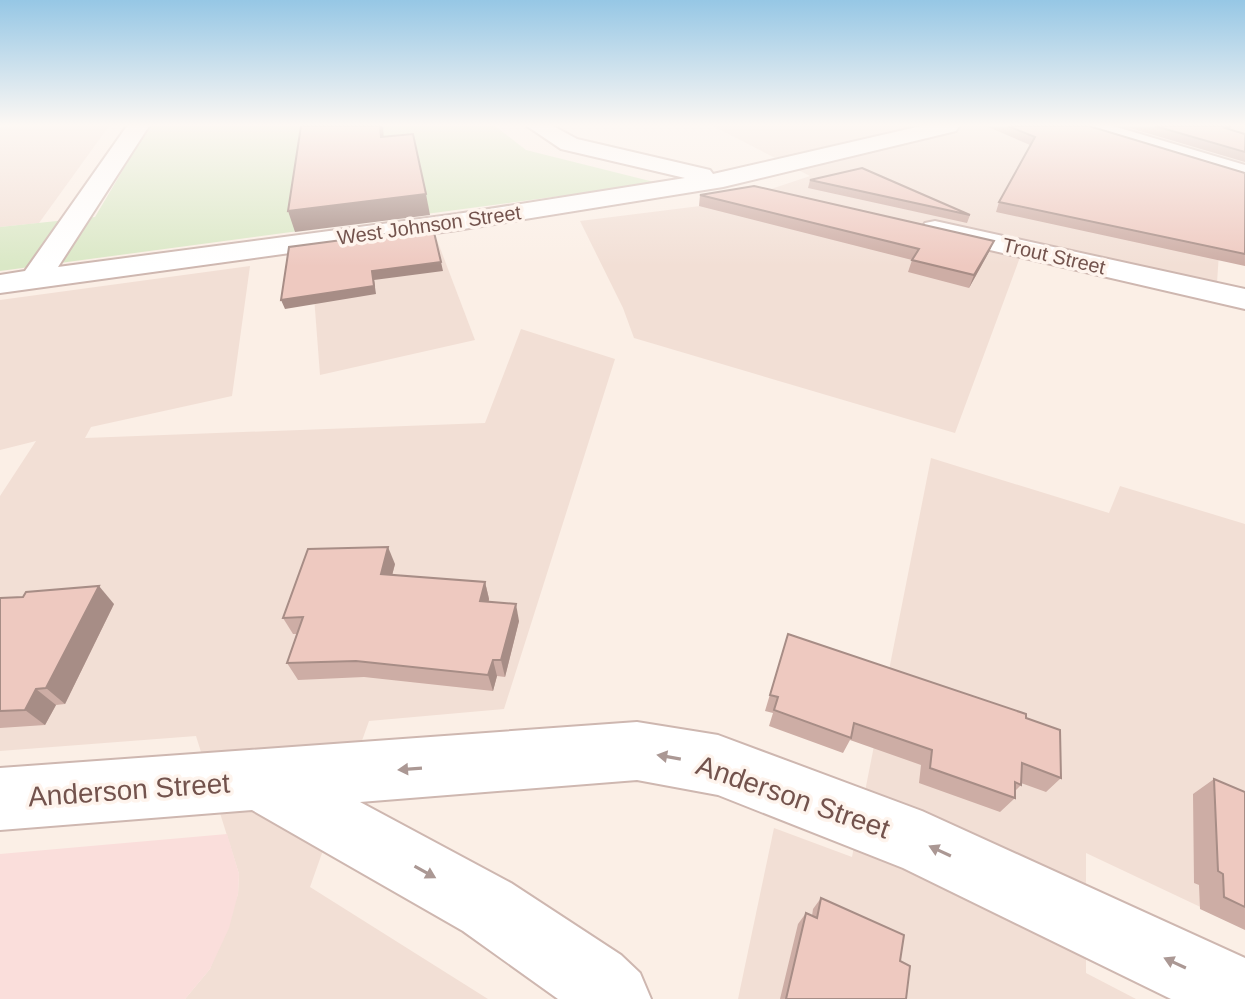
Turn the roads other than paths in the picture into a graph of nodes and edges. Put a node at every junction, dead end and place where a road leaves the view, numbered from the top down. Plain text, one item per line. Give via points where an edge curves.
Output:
1 (107, 173) edge
2 (691, 173) edge
3 (754, 173) edge
4 (723, 180) junction
5 (784, 194) edge
6 (906, 222) edge
7 (34, 280) junction
8 (0, 284) edge
9 (1245, 299) edge
10 (258, 780) junction
11 (0, 799) edge
12 (1245, 996) edge
13 (614, 999) edge

1 - 7 street
2 - 4 street
3 - 4 street, West Johnson Street
4 - 5 street
4 - 7 street, West Johnson Street
6 - 9 street, Trout Street
7 - 8 street, West Johnson Street
10 - 11 street, Anderson Street
12 -> 10 street, Anderson Street via 922,843 718,765 637,751
10 -> 13 street, Anderson Street via 487,907

